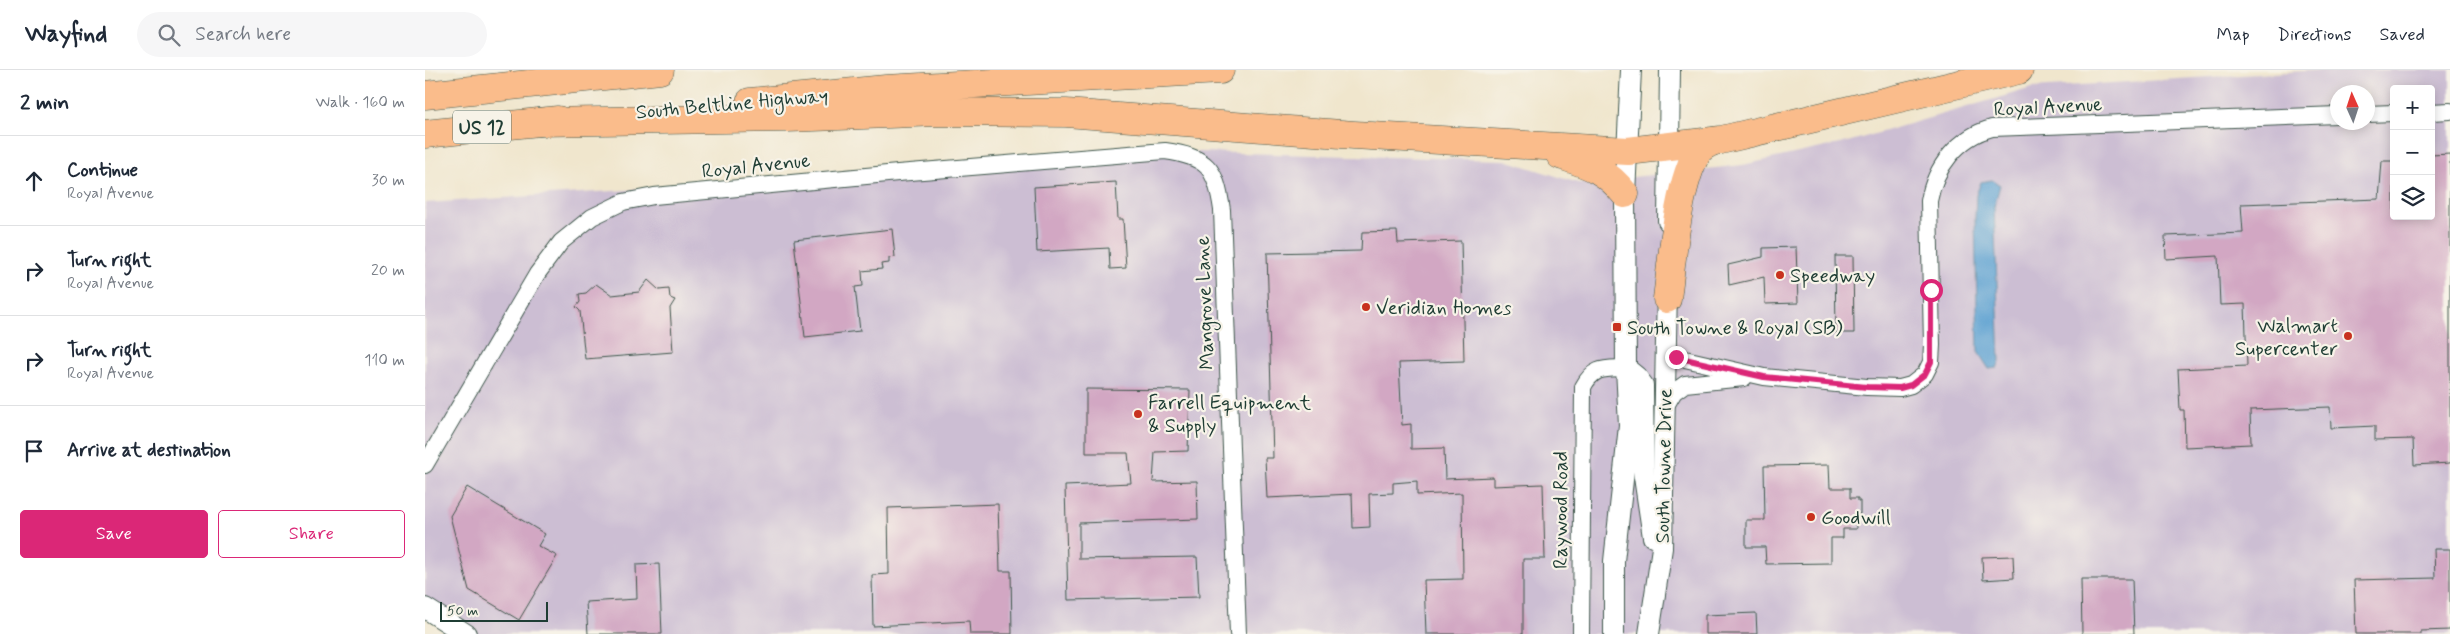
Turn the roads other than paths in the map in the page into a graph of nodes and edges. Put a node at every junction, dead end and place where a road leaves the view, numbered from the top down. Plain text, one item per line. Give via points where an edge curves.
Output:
1 (1220, 70) edge
2 (1631, 70) edge
3 (1670, 70) edge
4 (2019, 70) edge
5 (651, 71) edge
6 (425, 95) edge
7 (2450, 111) edge
8 (2435, 112) edge
9 (2390, 113) edge
10 (2375, 114) edge
11 (2330, 115) edge
12 (539, 122) junction
13 (425, 134) edge
14 (1714, 141) junction
15 (1525, 144) junction
16 (1669, 147) junction
17 (1628, 151) junction
18 (1216, 181) joint
19 (1625, 194) junction
20 (1667, 299) junction
21 (1665, 352) junction
22 (1626, 368) junction
23 (1764, 377) junction
24 (1664, 409) junction
25 (425, 465) edge
26 (1659, 568) junction
27 (425, 608) edge
28 (466, 634) edge
29 (1238, 634) edge
30 (1581, 634) edge
31 (1614, 634) edge
32 (1649, 634) edge

1 - 12 highway, South Beltline Highway / US 12 via 886,89
2 - 17 street, South Towne Drive
3 - 16 street, South Towne Drive
4 - 14 highway
5 - 6 highway, South Beltline Highway / US 12
7 - 8 street
9 - 10 street
11 - 23 street, Royal Avenue via 1992,128 1978,132 1950,156 1932,186 1929,201 1932,345 1931,362 1925,374 1911,385 1900,388
12 - 13 highway, South Beltline Highway / US 12
12 - 15 highway via 938,112 1066,113 1354,136
14 - 16 highway
14 - 20 highway via 1702,147 1691,166
15 - 17 highway
15 - 19 highway via 1589,165 1611,177
16 - 17 highway
16 - 20 street, South Towne Drive
17 - 19 street, South Towne Drive
18 - 25 street, Royal Avenue via 1201,161 1189,154 1165,151 797,182 623,202 593,217 561,242 537,274
18 - 29 street, Mangrove Lane via 1222,210
19 - 22 street, South Towne Drive
20 - 21 street, South Towne Drive
21 - 23 street, Royal Avenue
21 - 24 street, South Towne Drive
22 - 26 street via 1643,385 1644,477
22 - 30 street, Raywood Road via 1600,369 1589,375 1583,386
22 - 31 street, South Towne Drive via 1629,426 1614,561
23 - 24 street, Royal Avenue via 1685,384 1674,392
24 - 26 street, South Towne Drive
26 - 32 street, South Towne Drive
27 - 28 street

